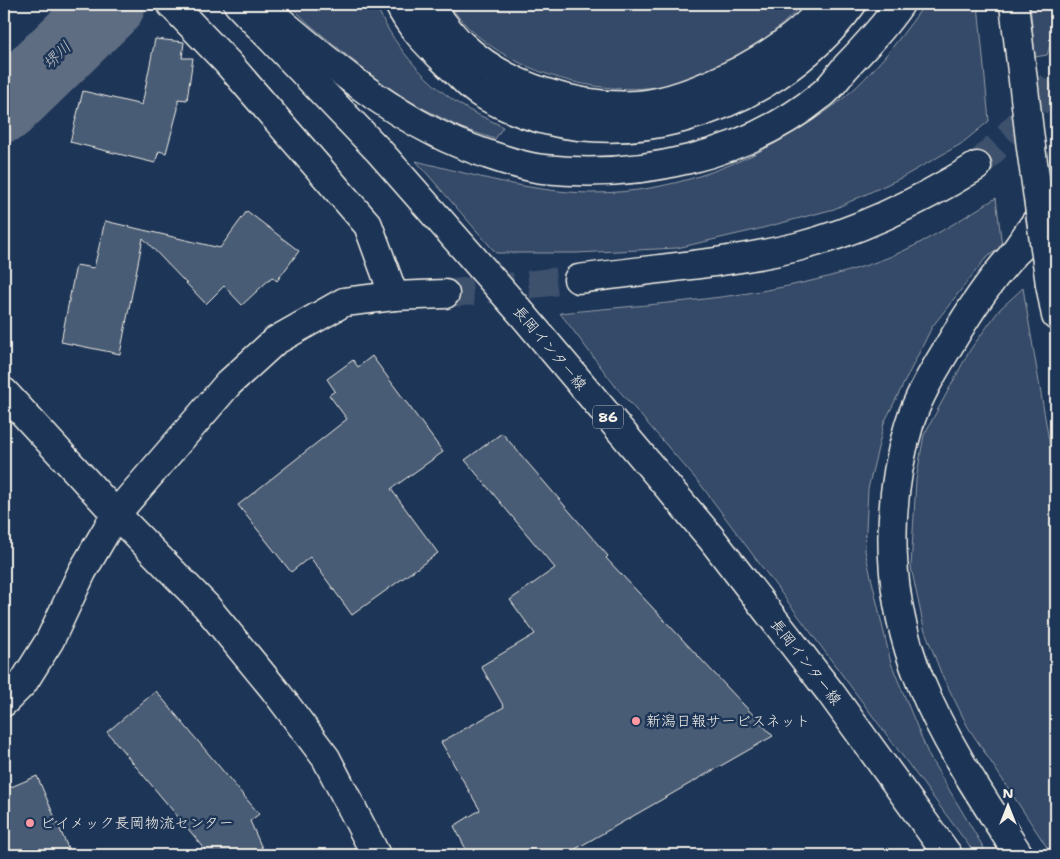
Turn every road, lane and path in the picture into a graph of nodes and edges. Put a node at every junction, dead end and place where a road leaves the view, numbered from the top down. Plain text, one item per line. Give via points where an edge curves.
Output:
1 (171, 4) edge
2 (238, 4) edge
3 (260, 4) edge
4 (399, 4) edge
5 (429, 4) edge
6 (826, 4) edge
7 (852, 4) edge
8 (900, 4) edge
9 (1014, 4) edge
10 (977, 166) tunnel mouth
11 (1056, 193) edge
12 (1056, 217) edge
13 (1012, 256) junction
14 (578, 278) tunnel mouth
15 (445, 294) tunnel mouth
16 (394, 296) junction
17 (1056, 316) edge
18 (4, 392) edge
19 (116, 514) junction
20 (4, 702) edge
21 (376, 855) edge
22 (948, 855) edge
23 (1019, 855) edge

1 - 16 main road via 227,62 368,224
2 - 22 main road, 長岡インター線 / 86 via 379,151 523,315 711,538 830,692
3 - 8 main road via 388,107 438,134 488,154 542,169 598,171 647,168 702,156 769,130 822,95
4 - 7 main road via 424,42 478,92 515,111 559,125 608,130 687,117 730,102 764,84 803,54 836,26
5 - 6 main road via 462,45 494,70 522,84 555,95 601,104 639,105 685,94 764,58
9 - 17 main road, bridge
10 - 14 main road via 941,188 855,228 798,246 714,263
11 - 13 main road
12 - 13 main road
13 - 23 main road via 972,306 930,379 910,424 898,472 892,520 893,570 900,619 920,680 946,735
15 - 16 main road
16 - 19 main road via 344,302 275,341 228,384
18 - 19 main road
19 - 20 main road via 82,572 50,640 22,683
19 - 21 main road via 206,606 274,689 326,758

